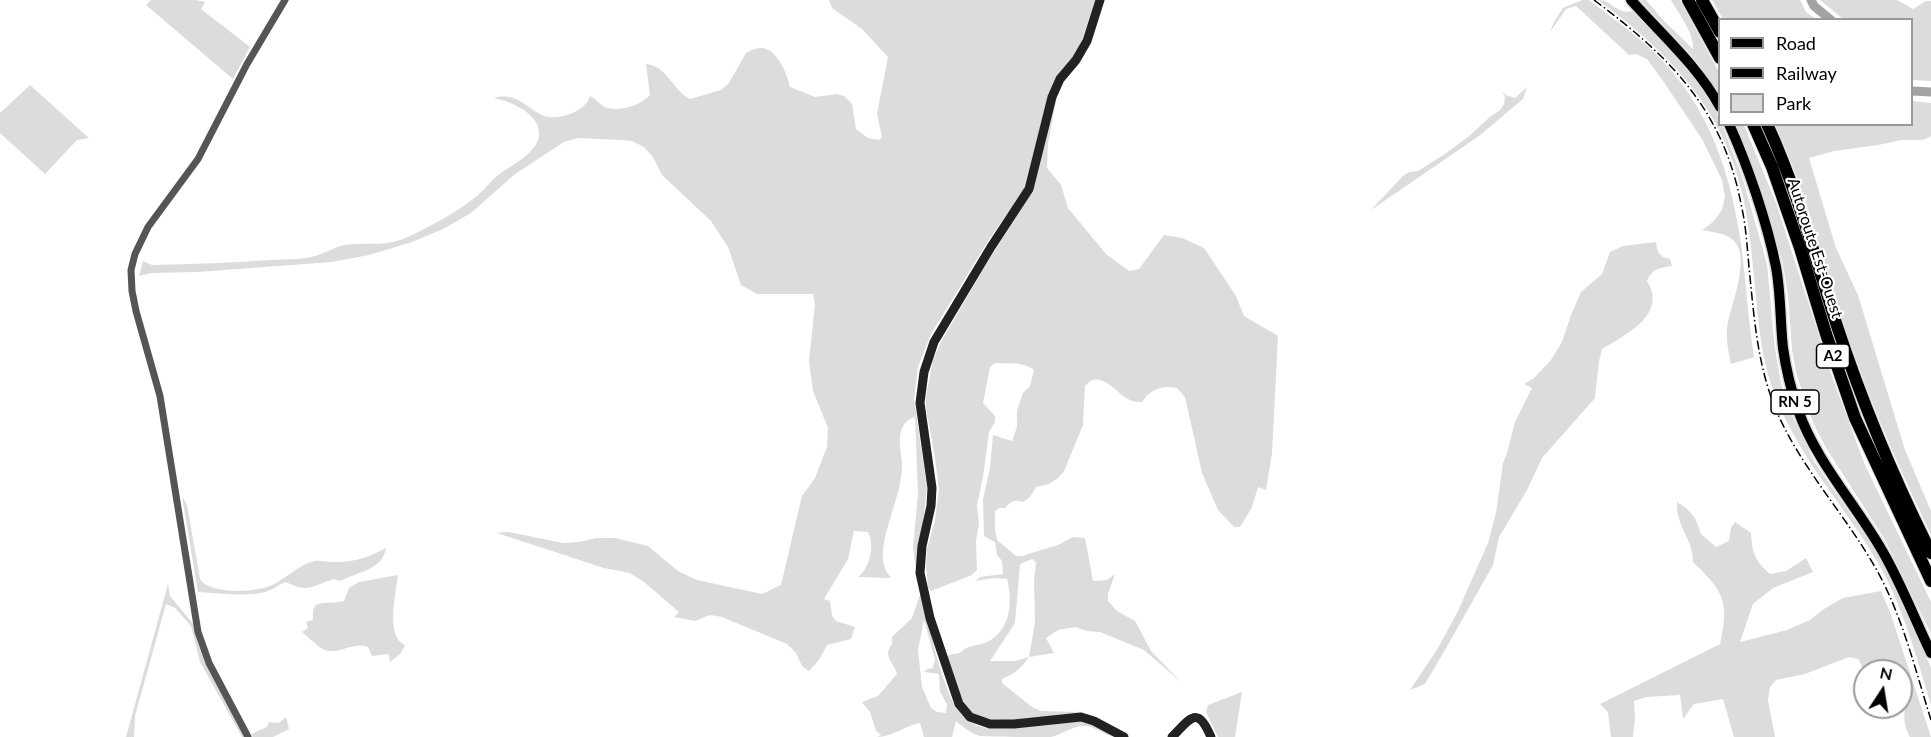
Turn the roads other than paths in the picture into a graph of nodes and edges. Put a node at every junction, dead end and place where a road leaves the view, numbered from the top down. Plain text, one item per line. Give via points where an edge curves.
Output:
1 (285, 0) edge
2 (1100, 0) edge
3 (1631, 0) edge
4 (1688, 0) edge
5 (1702, 0) edge
6 (1718, 30) edge
7 (1718, 55) edge
8 (1718, 105) edge
9 (1730, 126) edge
10 (1754, 126) edge
11 (1768, 126) edge
12 (1931, 553) edge
13 (1931, 581) edge
14 (1931, 653) edge
15 (248, 737) edge
16 (1124, 737) edge
17 (1172, 737) edge
18 (1211, 737) edge

1 - 15 street via 198,159 144,234 131,270 136,310 160,396 198,632 209,663
2 - 16 street via 1087,41 1055,90 1029,189 927,359 920,404 932,488 921,573 948,675 959,704 970,717 997,725 1081,717
3 - 8 main road via 1696,72
4 - 7 highway
5 - 6 highway
9 - 14 main road, RN 5 via 1773,253 1784,350 1799,412 1821,459 1890,564
10 - 13 highway, Autoroute Est-Ouest / A2 via 1772,167 1855,418
11 - 12 highway, Autoroute Est-Ouest / A2 via 1809,232 1872,425
17 - 18 street via 1196,717 1202,718

